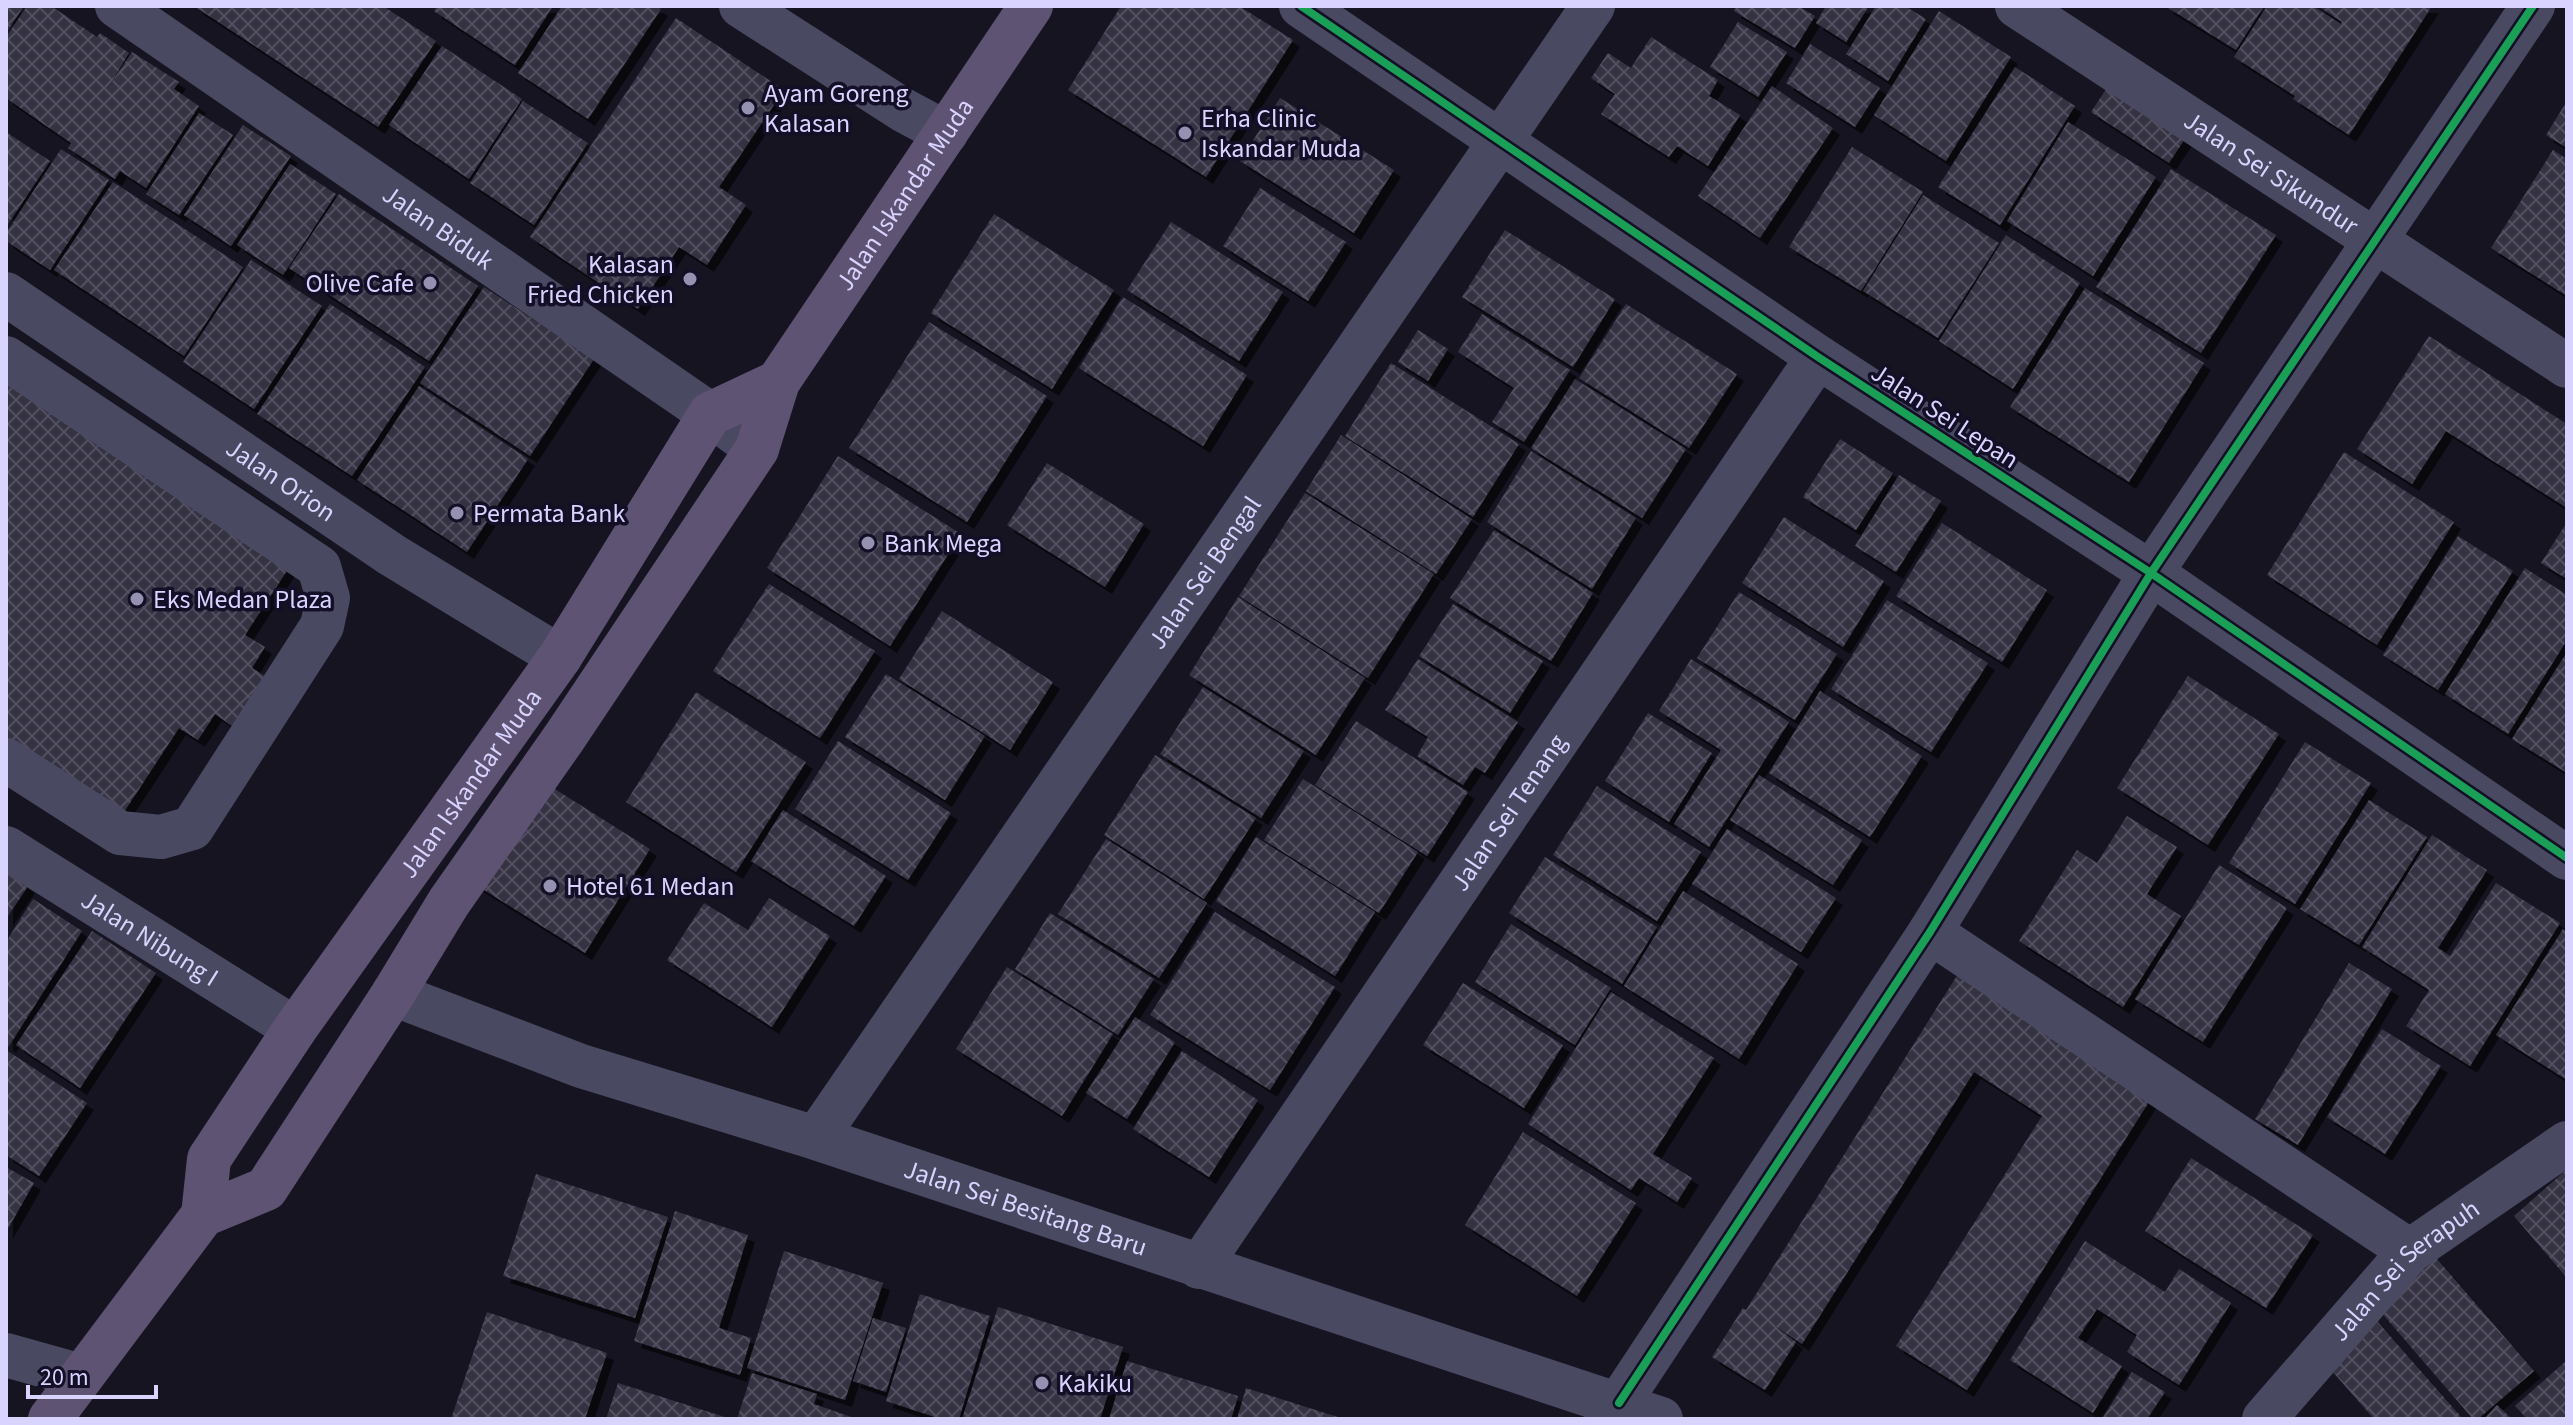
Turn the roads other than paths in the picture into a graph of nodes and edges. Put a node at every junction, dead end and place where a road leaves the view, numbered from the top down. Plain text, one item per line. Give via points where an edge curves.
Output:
1 (117, 6) edge
2 (741, 6) edge
3 (1031, 6) edge
4 (1301, 6) edge
5 (1593, 6) edge
6 (2017, 6) edge
7 (2533, 6) edge
8 (946, 133) junction
9 (1501, 142) junction
10 (2374, 241) junction
11 (6, 294) edge
12 (1818, 357) junction
13 (6, 358) edge
14 (2567, 366) edge
15 (778, 382) junction
16 (710, 414) junction
17 (757, 449) junction
18 (2151, 573) junction
19 (560, 657) junction
20 (524, 708) junction
21 (564, 738) junction
22 (6, 760) edge
23 (6, 848) edge
24 (2567, 858) edge
25 (1930, 932) junction
26 (393, 994) junction
27 (295, 1029) junction
28 (816, 1138) junction
29 (2567, 1143) edge
30 (203, 1215) junction
31 (2410, 1251) junction
32 (1199, 1267) junction
33 (6, 1355) edge
34 (81, 1376) junction
35 (1619, 1403) junction
36 (50, 1419) edge
37 (1661, 1419) edge
38 (2264, 1419) edge

1 - 16 street, Jalan Biduk
2 - 8 street
3 - 8 main road, Jalan Iskandar Muda
4 - 9 street, Jalan Sei Lepan
5 - 9 street, Jalan Sei Bengal
6 - 10 street, Jalan Sei Sikundur
7 - 10 street
8 - 15 main road, Jalan Iskandar Muda
9 - 12 street, Jalan Sei Lepan
9 - 28 street, Jalan Sei Bengal
10 - 14 street, Jalan Sei Sikundur
10 - 18 street
11 - 19 street, Jalan Orion via 392,555
12 - 18 street, Jalan Sei Lepan
12 - 32 street, Jalan Sei Tenang
13 - 22 street via 319,567 328,598 322,626 192,828 161,837 120,833
15 - 16 main road
15 - 17 main road, Jalan Iskandar Muda
16 - 17 street, Jalan Biduk
16 - 19 main road, Jalan Iskandar Muda
17 - 21 main road, Jalan Iskandar Muda
18 - 24 street, Jalan Sei Lepan
18 - 25 street
19 - 20 main road, Jalan Iskandar Muda
20 - 21 main road
20 - 27 main road, Jalan Iskandar Muda
21 - 26 main road, Jalan Iskandar Muda via 449,902
23 - 27 street, Jalan Nibung I
25 - 31 street
25 - 35 street
26 - 28 street, Jalan Sei Besitang Baru via 581,1066
26 - 30 main road, Jalan Iskandar Muda via 266,1189
27 - 30 main road, Jalan Iskandar Muda via 209,1159
28 - 32 street, Jalan Sei Besitang Baru
29 - 31 street, Jalan Sei Serapuh
30 - 34 main road
31 - 38 street, Jalan Sei Serapuh
32 - 35 street, Jalan Sei Besitang Baru
33 - 34 street
34 - 36 main road
35 - 37 street, Jalan Sei Besitang Baru

